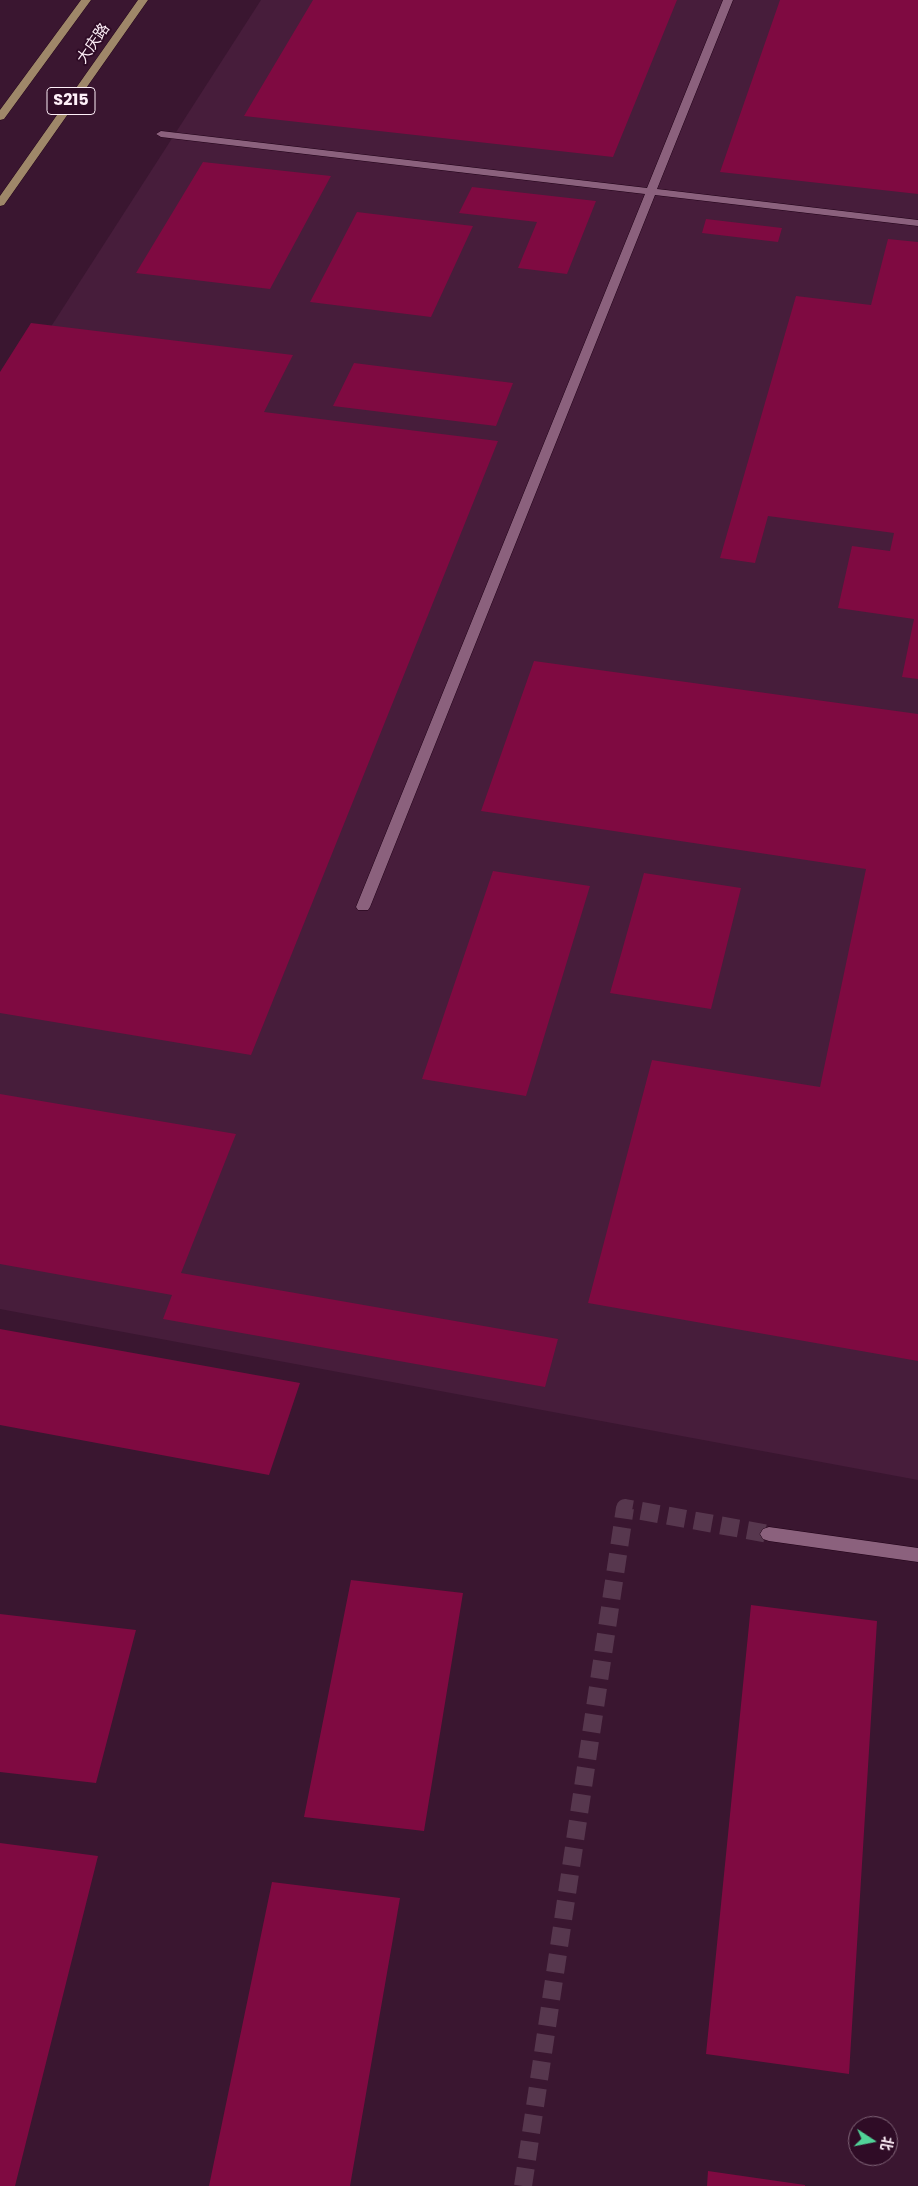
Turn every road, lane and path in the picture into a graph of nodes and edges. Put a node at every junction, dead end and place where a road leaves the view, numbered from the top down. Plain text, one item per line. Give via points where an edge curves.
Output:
1 (86, 0) edge
2 (143, 0) edge
3 (728, 0) edge
4 (0, 117) edge
5 (162, 134) dead end
6 (651, 192) junction
7 (0, 203) edge
8 (918, 223) edge
9 (363, 907) dead end
10 (769, 1534) tunnel mouth
11 (918, 1555) edge

1 - 4 main road, 大庆路 / S215
2 - 7 main road, 大庆路 / S215
3 - 6 lane
5 - 6 lane
6 - 8 lane
6 - 9 lane
10 - 11 lane

